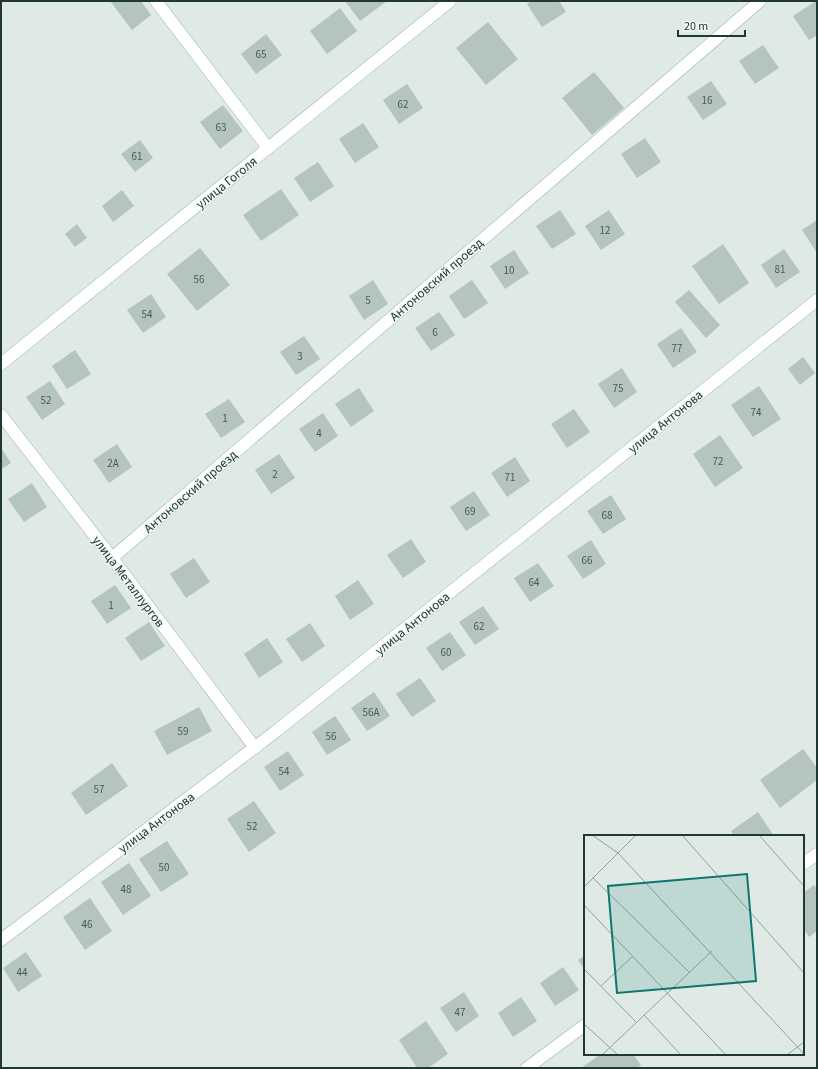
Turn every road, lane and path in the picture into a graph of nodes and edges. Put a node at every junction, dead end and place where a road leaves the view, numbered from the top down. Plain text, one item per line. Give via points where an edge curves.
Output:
1 (156, 1) edge
2 (450, 1) edge
3 (760, 1) edge
4 (268, 148) junction
5 (817, 300) edge
6 (1, 364) edge
7 (1, 415) edge
8 (112, 558) junction
9 (255, 748) junction
10 (817, 854) edge
11 (804, 863) edge
12 (1, 940) edge
13 (584, 1026) edge
14 (527, 1068) edge

1 - 4 street
2 - 4 street, улица Гоголя
3 - 8 street, Антоновский проезд
4 - 6 street, улица Гоголя
5 - 9 street, улица Антонова
7 - 8 street, улица Металлургов
8 - 9 street, улица Металлургов
9 - 12 street, улица Антонова
10 - 11 street
13 - 14 street

